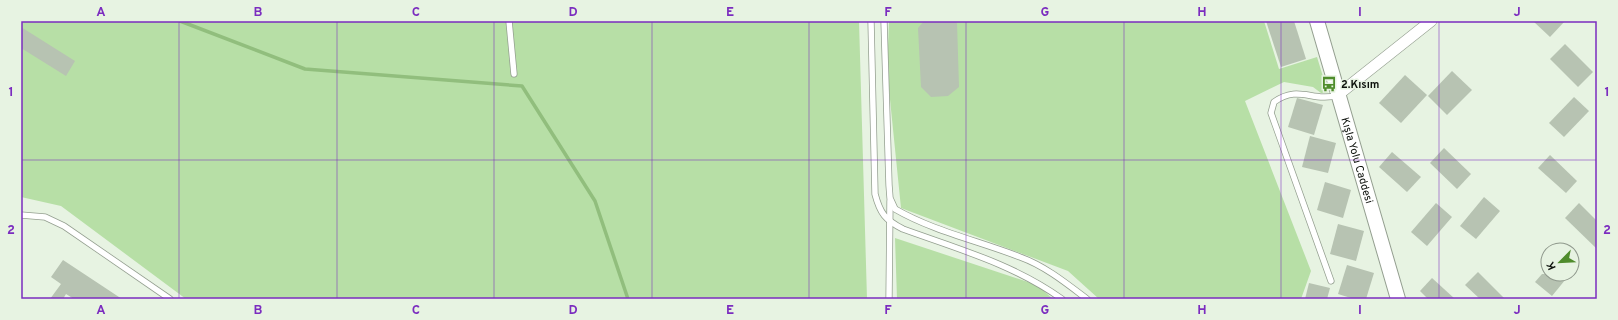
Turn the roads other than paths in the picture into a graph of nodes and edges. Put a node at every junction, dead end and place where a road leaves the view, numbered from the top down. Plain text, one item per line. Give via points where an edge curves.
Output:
1 (509, 21) edge
2 (871, 21) edge
3 (884, 21) edge
4 (1317, 21) edge
5 (1431, 21) edge
6 (514, 74) dead end
7 (1339, 94) junction
8 (890, 198) junction
9 (21, 215) edge
10 (890, 223) junction
11 (1331, 281) dead end
12 (170, 299) edge
13 (890, 299) edge
14 (1062, 299) edge
15 (1087, 299) edge
16 (1398, 299) edge

1 - 6 lane
2 - 10 lane via 875,194 879,208
3 - 8 lane
4 - 7 street, Kışla Yolu Caddesi
5 - 7 street
7 - 11 lane via 1330,97 1293,93 1284,95 1274,102 1271,113
7 - 16 street, Kışla Yolu Caddesi
8 - 10 lane
8 - 15 lane via 895,209 902,213 958,236 1022,257 1056,275
9 - 12 lane via 45,217 64,226
10 - 13 lane
10 - 14 lane via 1012,269

